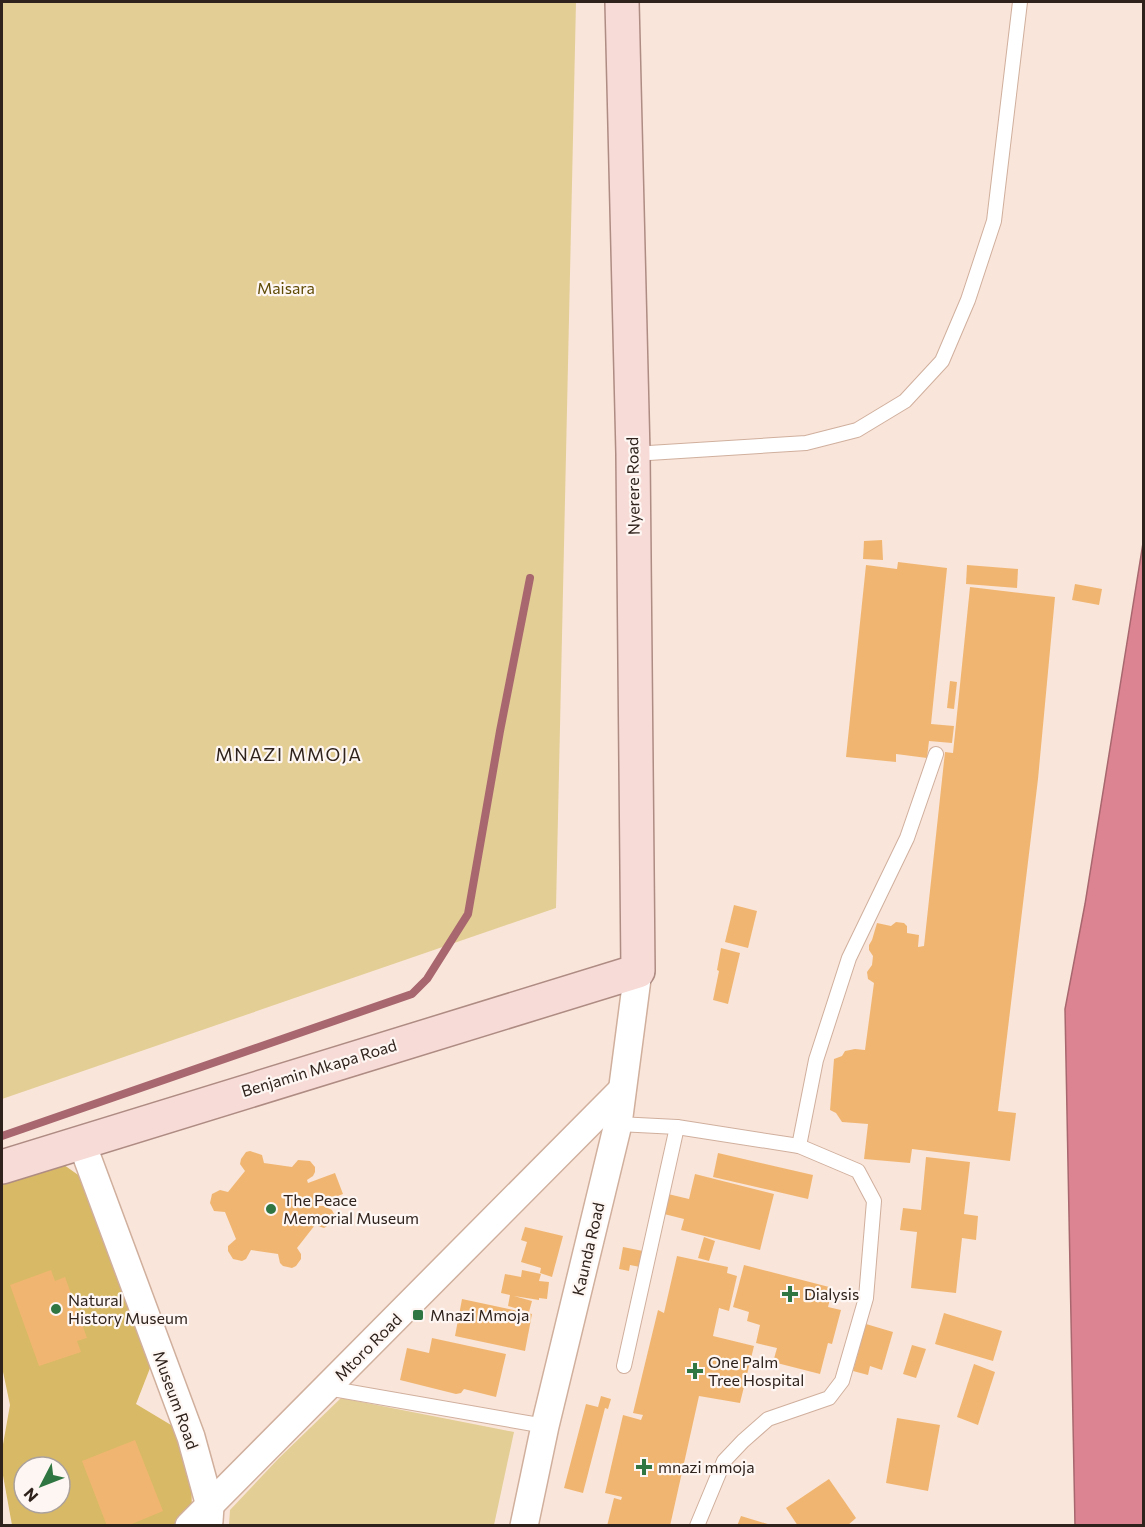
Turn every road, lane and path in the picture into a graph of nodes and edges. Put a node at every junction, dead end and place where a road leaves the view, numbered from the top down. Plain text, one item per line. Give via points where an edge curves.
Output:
1 (622, 2) edge
2 (1020, 2) edge
3 (633, 454) junction
4 (936, 754) dead end
5 (638, 971) junction
6 (621, 1091) junction
7 (618, 1124) junction
8 (677, 1127) junction
9 (81, 1142) junction
10 (799, 1146) junction
11 (2, 1167) edge
12 (624, 1366) dead end
13 (327, 1388) junction
14 (545, 1426) junction
15 (210, 1516) edge
16 (189, 1526) edge
17 (524, 1526) edge
18 (697, 1526) edge

1 - 3 main road, Nyerere Road
2 - 3 lane via 994,221 968,300 942,361 905,401 857,430 806,443
3 - 5 main road, Nyerere Road
4 - 10 lane via 907,838 849,958 816,1060
5 - 6 street, Kaunda Road
5 - 9 main road, Benjamin Mkapa Road
6 - 7 street, Kaunda Road
6 - 13 street, Mtoro Road
7 - 8 lane
7 - 14 street, Kaunda Road
8 - 10 lane
8 - 12 lane
9 - 11 main road, Benjamin Mkapa Road
9 - 15 street, Museum Road via 191,1437
10 - 18 lane via 858,1171 874,1201 866,1298 842,1381 829,1398 768,1419 742,1441 724,1461
13 - 14 lane
13 - 15 street, Mtoro Road
14 - 17 street, Kaunda Road
15 - 16 street, Mtoro Road

